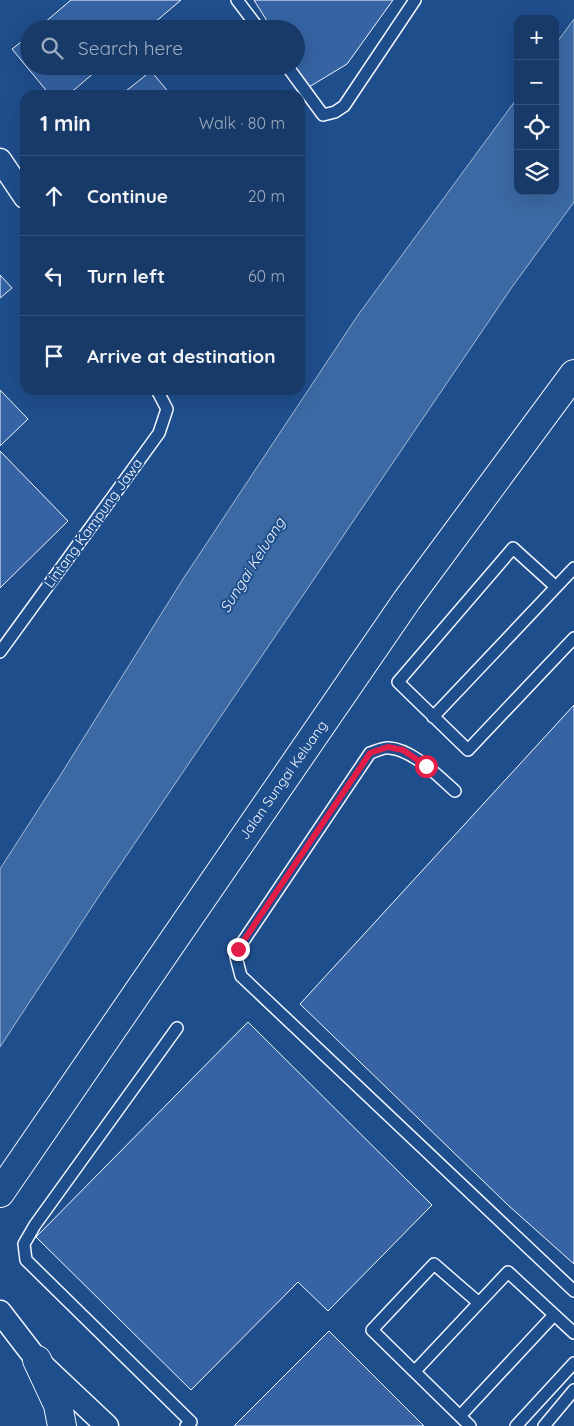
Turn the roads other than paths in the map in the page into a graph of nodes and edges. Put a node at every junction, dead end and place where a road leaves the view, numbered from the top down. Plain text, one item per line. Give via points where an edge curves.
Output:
1 (237, 0) edge
2 (415, 0) edge
3 (252, 20) edge
4 (294, 75) edge
5 (305, 90) edge
6 (305, 90) edge
7 (0, 160) edge
8 (20, 190) edge
9 (574, 374) edge
10 (160, 395) edge
11 (574, 568) edge
12 (556, 587) junction
13 (574, 638) edge
14 (0, 652) edge
15 (433, 717) junction
16 (456, 791) dead end
17 (177, 1028) dead end
18 (0, 1193) edge
19 (574, 1291) edge
20 (479, 1303) junction
21 (0, 1312) edge
22 (554, 1314) junction
23 (574, 1333) edge
24 (37, 1360) junction
25 (574, 1363) edge
26 (414, 1371) junction
27 (574, 1390) edge
28 (460, 1416) junction
29 (190, 1425) edge
30 (62, 1426) edge
31 (107, 1426) edge
32 (470, 1426) edge
33 (516, 1426) edge
34 (544, 1426) edge

1 - 3 lane
2 - 6 lane via 344,106 323,115
4 - 5 lane
7 - 8 street
9 - 18 street, Jalan Sungai Keluang via 407,600
10 - 14 lane, Lintang Kampung Jawa via 167,409 159,433
11 - 12 lane
12 - 15 lane
12 - 15 lane via 513,548 398,682
13 - 15 lane via 468,750
16 - 19 lane via 403,750 388,747 370,753 238,949 236,957 241,976
17 - 29 lane via 34,1225 24,1244 26,1260
20 - 22 lane via 508,1272
20 - 26 lane
20 - 26 lane via 434,1264 372,1330
21 - 24 street
22 - 23 lane
22 - 28 lane
24 - 30 street via 58,1405
24 - 31 street
25 - 33 lane
26 - 28 lane
27 - 34 lane
28 - 32 lane

